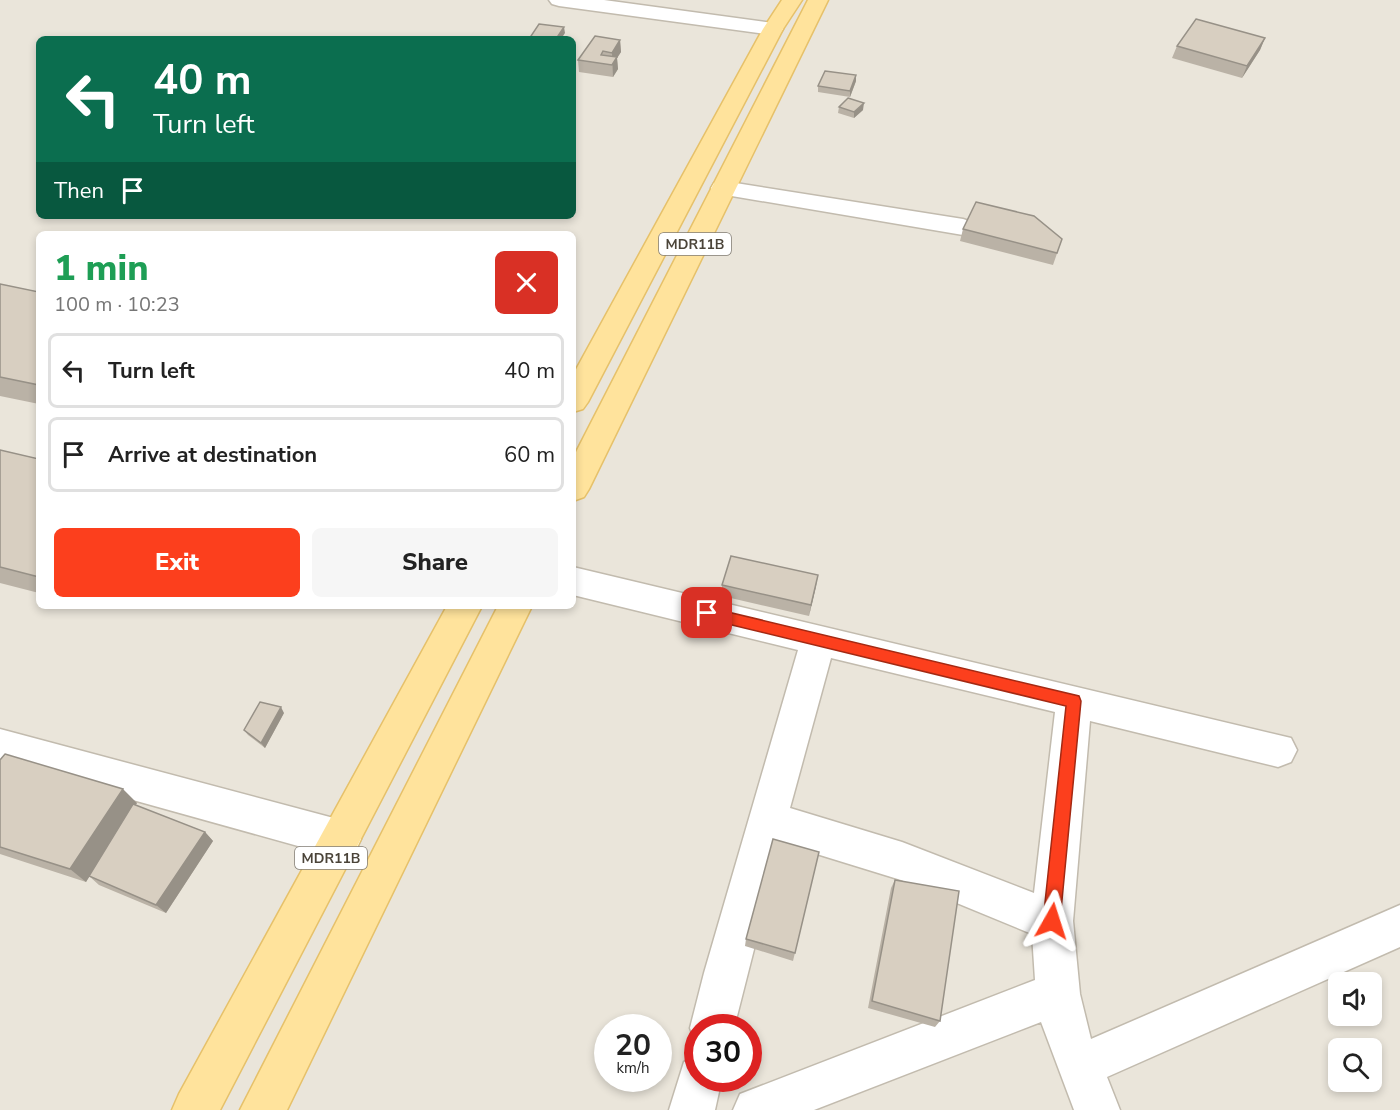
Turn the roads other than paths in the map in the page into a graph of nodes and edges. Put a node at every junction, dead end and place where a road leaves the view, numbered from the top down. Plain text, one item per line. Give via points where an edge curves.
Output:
1 (560, 0) edge
2 (792, 0) edge
3 (818, 0) edge
4 (773, 29) junction
5 (723, 188) junction
6 (963, 227) edge
7 (576, 396) edge
8 (576, 483) edge
9 (576, 582) edge
10 (463, 609) edge
11 (514, 609) edge
12 (818, 640) junction
13 (1074, 701) junction
14 (0, 746) edge
15 (1278, 750) dead end
16 (768, 820) junction
17 (341, 839) junction
18 (1052, 921) junction
19 (1400, 926) edge
20 (1058, 994) junction
21 (716, 1014) edge
22 (1081, 1066) junction
23 (696, 1092) edge
24 (195, 1110) edge
25 (263, 1110) edge
26 (692, 1110) edge
27 (756, 1110) edge
28 (1097, 1110) edge

1 - 4 street
2 - 4 main road, MDR11B
3 - 5 main road, MDR11B
4 - 7 main road, MDR11B
5 - 6 street
5 - 8 main road, MDR11B
9 - 12 street
10 - 17 main road, MDR11B
11 - 25 main road, MDR11B
12 - 13 street
12 - 16 street
13 - 15 street
13 - 18 street
14 - 17 street
16 - 18 street via 902,861
16 - 21 street
17 - 24 main road, MDR11B
18 - 20 street
19 - 22 street
20 - 22 street via 1064,1025
20 - 27 street
22 - 28 street
23 - 26 street

